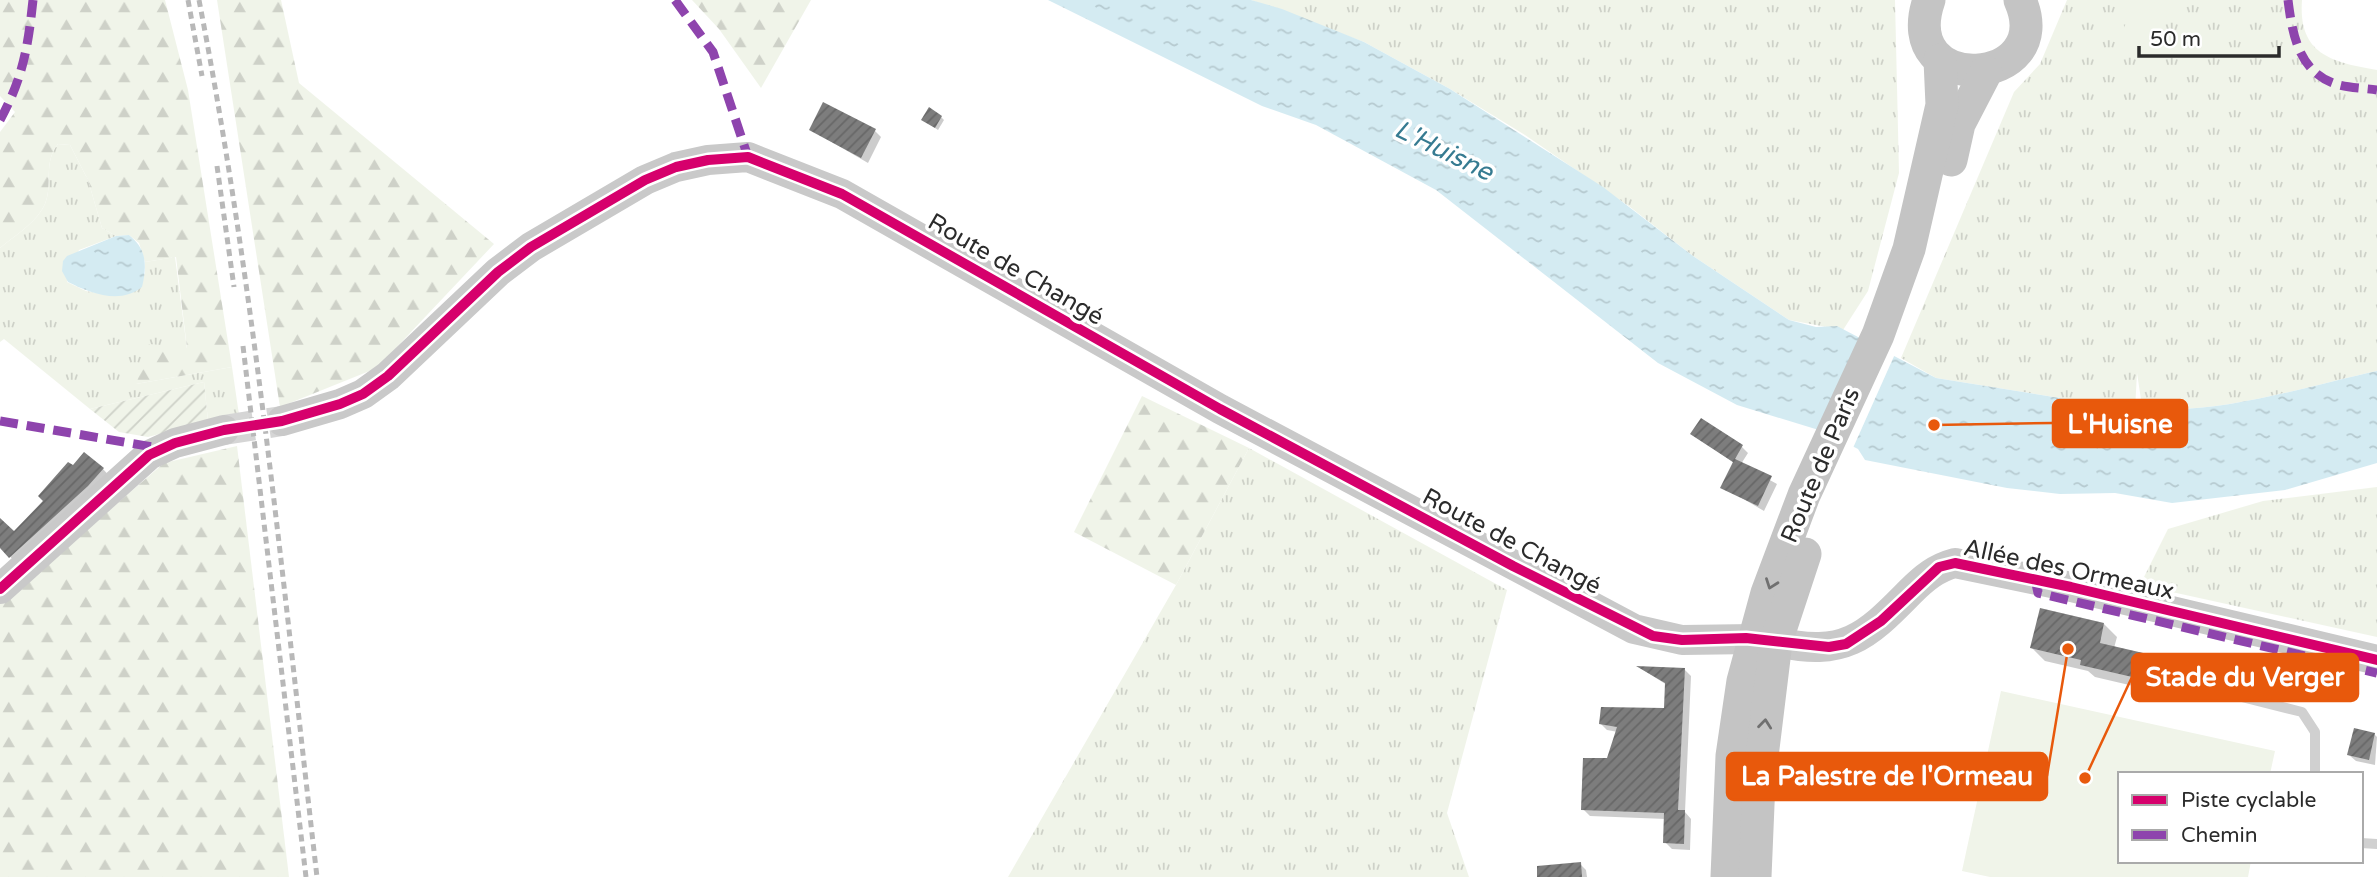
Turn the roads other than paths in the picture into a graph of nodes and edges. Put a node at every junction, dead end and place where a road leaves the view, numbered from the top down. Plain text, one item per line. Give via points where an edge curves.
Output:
1 (1928, 0) edge
2 (2020, 0) edge
3 (1940, 60) junction
4 (1986, 72) junction
5 (1885, 339) junction
6 (282, 421) tunnel mouth
7 (224, 430) tunnel mouth
8 (0, 589) edge
9 (1765, 640) junction
10 (2377, 660) edge
11 (2210, 689) dead end
12 (2315, 772) edge
13 (1727, 877) edge
14 (1755, 877) edge

1 - 3 main road via 1924,30
2 - 4 main road via 2026,25 2022,41 2014,55
3 - 4 main road via 1954,69
3 - 5 main road, Route de Paris via 1942,105
4 - 5 main road, Route de Paris via 1959,124 1919,284
5 - 9 main road, Route de Paris via 1831,456
6 - 9 street, Route de Changé via 363,394 531,247 645,180 676,167 748,157 842,194 1220,409 1634,629 1682,640
7 - 8 street via 149,455
9 - 10 street, Allée des Ormeaux via 1829,647 1846,644 1881,621 1939,567 1955,563
9 - 13 main road, Route de Paris via 1743,681 1732,757
14 -> 9 main road, Route de Paris
11 - 12 lane via 2302,712 2315,732

